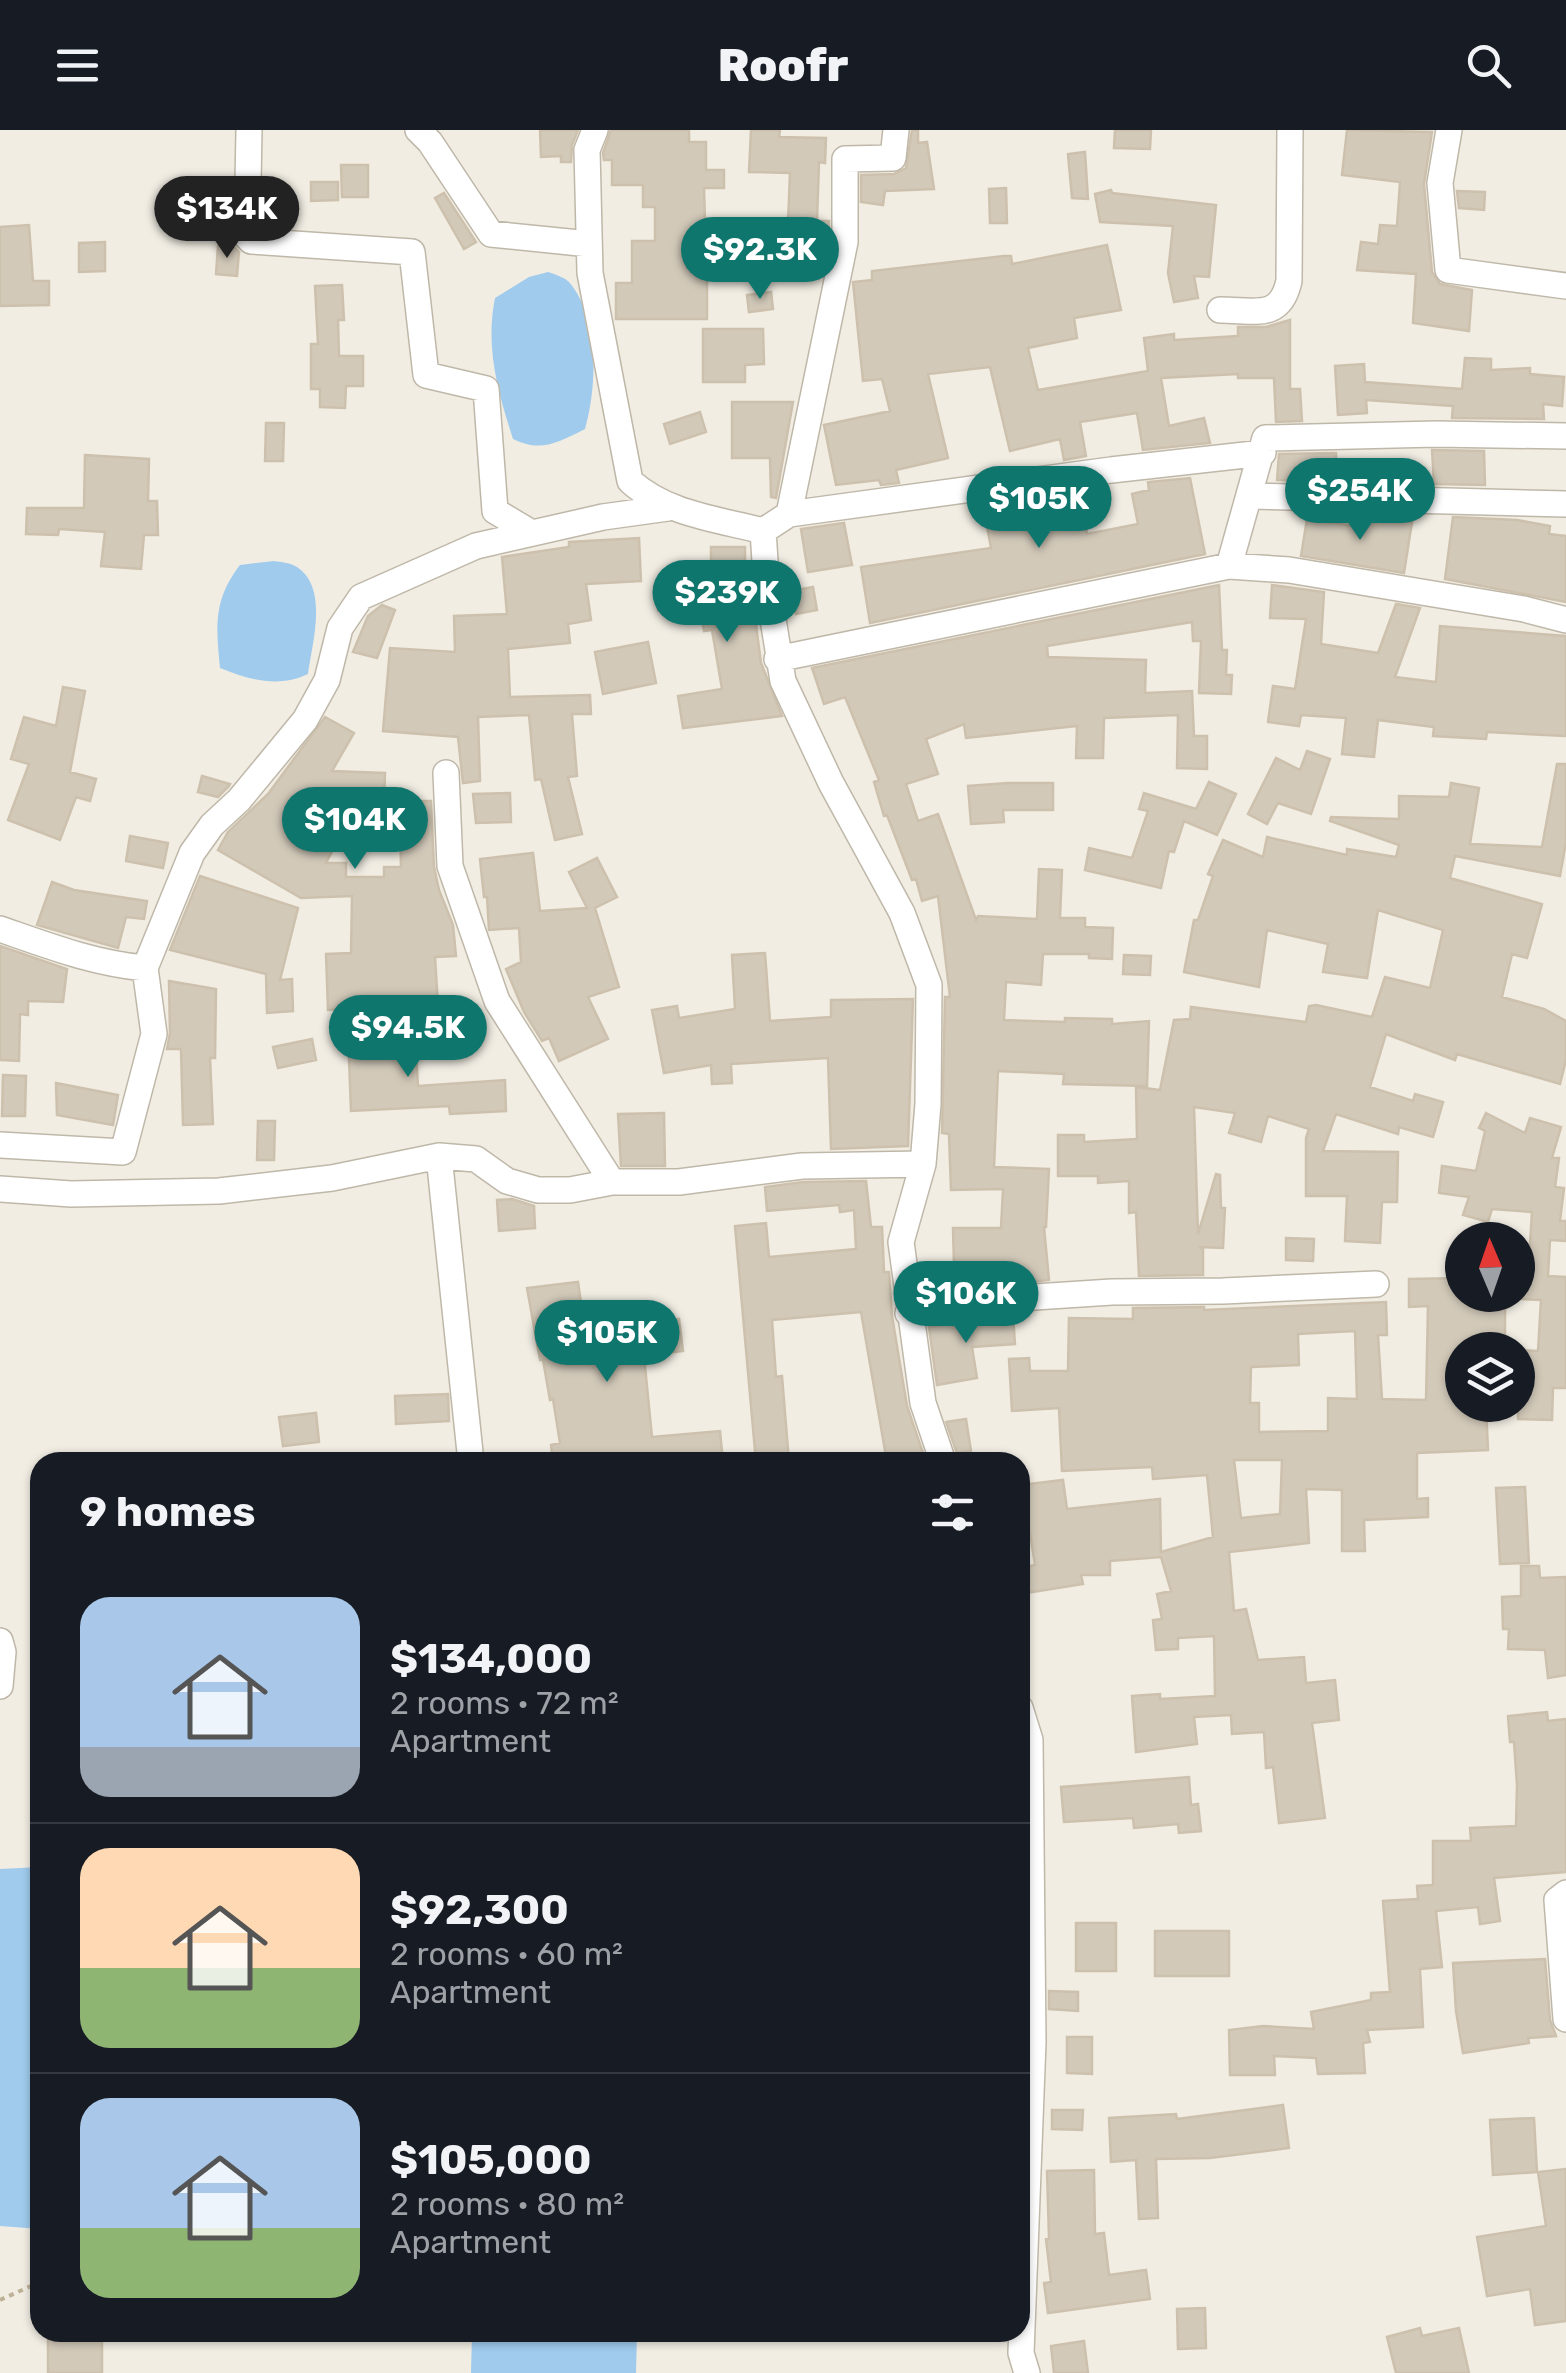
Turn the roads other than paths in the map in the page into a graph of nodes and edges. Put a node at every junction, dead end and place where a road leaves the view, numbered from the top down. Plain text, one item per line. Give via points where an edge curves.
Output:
1 (249, 130) edge
2 (418, 130) edge
3 (595, 130) edge
4 (896, 130) edge
5 (1290, 130) edge
6 (1448, 130) edge
7 (589, 244) junction
8 (1566, 286) edge
9 (1220, 310) dead end
10 (1566, 436) edge
11 (1263, 454) junction
12 (1250, 496) junction
13 (1566, 504) edge
14 (671, 507) junction
15 (789, 514) junction
16 (530, 532) junction
17 (762, 532) junction
18 (1229, 566) junction
19 (1566, 620) edge
20 (778, 659) junction
21 (446, 773) dead end
22 (0, 929) edge
23 (145, 968) junction
24 (0, 1144) edge
25 (439, 1156) junction
26 (922, 1164) junction
27 (612, 1182) junction
28 (0, 1189) edge
29 (1376, 1284) dead end
30 (908, 1313) junction
31 (471, 1452) edge
32 (940, 1452) edge
33 (0, 1641) edge
34 (0, 1686) edge
35 (1030, 1740) edge
36 (1030, 1778) edge
37 (1030, 1778) edge
38 (1566, 1894) edge
39 (1566, 2020) edge
40 (1030, 2120) edge
41 (1021, 2342) edge
42 (1027, 2373) edge

1 - 16 street via 247,238 412,252 426,375 486,389 494,511
2 - 7 street via 491,234
3 - 7 street via 587,150
4 - 15 street via 892,158 846,159 845,242
5 - 9 street via 1290,281 1284,302 1274,310
6 - 8 street via 1440,182 1448,270
7 - 14 street via 630,481
10 - 11 street via 1265,438
11 - 12 street
11 - 15 street
12 - 13 street
12 - 18 street
14 - 16 street
14 - 17 street
15 - 17 street
16 - 23 street via 476,546 361,597 340,628 327,680 305,720 192,853
17 - 20 street
18 - 19 street via 1289,570
18 - 20 street
20 - 26 street via 831,783 902,913 928,984
21 - 27 street via 450,866 497,1001
22 - 23 street via 72,955
23 - 24 street via 154,1034 122,1152
25 - 27 street via 476,1159 506,1181 538,1190
25 - 28 street via 220,1191
25 - 31 street
26 - 27 street
26 - 30 street via 901,1242
29 - 30 street via 1112,1292
30 - 32 street via 923,1403
33 - 34 street
35 - 37 street
36 - 40 street
38 - 39 street via 1556,1900
41 - 42 street

